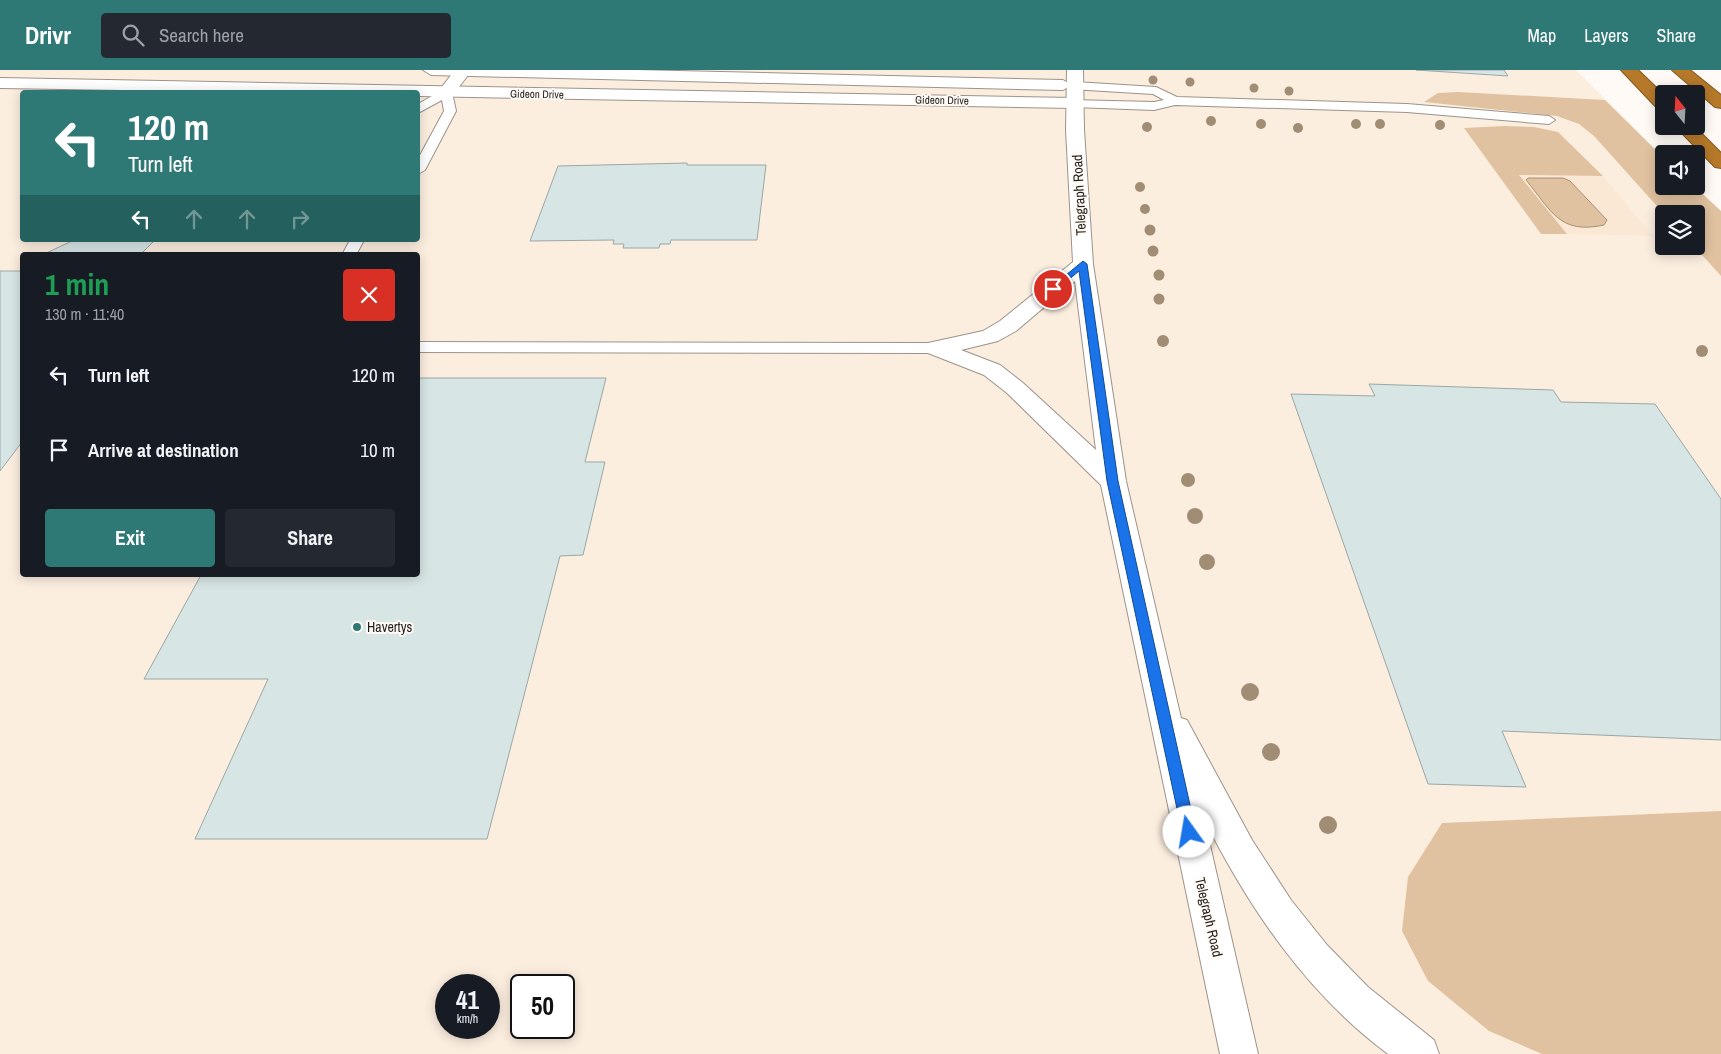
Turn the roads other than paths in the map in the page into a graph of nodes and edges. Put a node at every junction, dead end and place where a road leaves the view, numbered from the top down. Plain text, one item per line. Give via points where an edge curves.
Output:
1 (10, 70) edge
2 (431, 70) edge
3 (464, 70) edge
4 (1629, 70) edge
5 (1680, 70) edge
6 (0, 78) edge
7 (0, 84) edge
8 (1075, 86) edge
9 (334, 90) edge
10 (420, 92) edge
11 (446, 92) junction
12 (1655, 96) edge
13 (1175, 101) junction
14 (1721, 103) edge
15 (420, 108) edge
16 (1549, 120) dead end
17 (1693, 135) edge
18 (1721, 163) edge
19 (420, 166) edge
20 (1083, 264) junction
21 (420, 347) edge
22 (936, 348) junction
23 (1113, 481) junction
24 (1159, 699) junction
25 (1239, 1054) edge
26 (1420, 1054) edge

1 - 6 street
2 - 3 street, Gideon Drive
3 - 8 street, Gideon Drive
3 - 11 street
4 - 12 highway
5 - 14 highway
7 - 9 street, Gideon Drive
8 - 11 street, Gideon Drive
8 - 13 lane via 1156,91
8 - 13 lane via 1154,106
8 - 20 street, Telegraph Road
10 - 11 street, Gideon Drive
11 - 15 lane
11 - 19 lane via 450,111
13 - 16 lane via 1407,108
17 - 18 highway
20 - 22 street via 1008,326 990,336
20 - 23 street, Telegraph Road
21 - 22 lane
22 - 23 street via 992,370
23 - 24 street, Telegraph Road
24 - 25 street, Telegraph Road
24 - 26 street via 1262,890 1291,931 1364,1009

